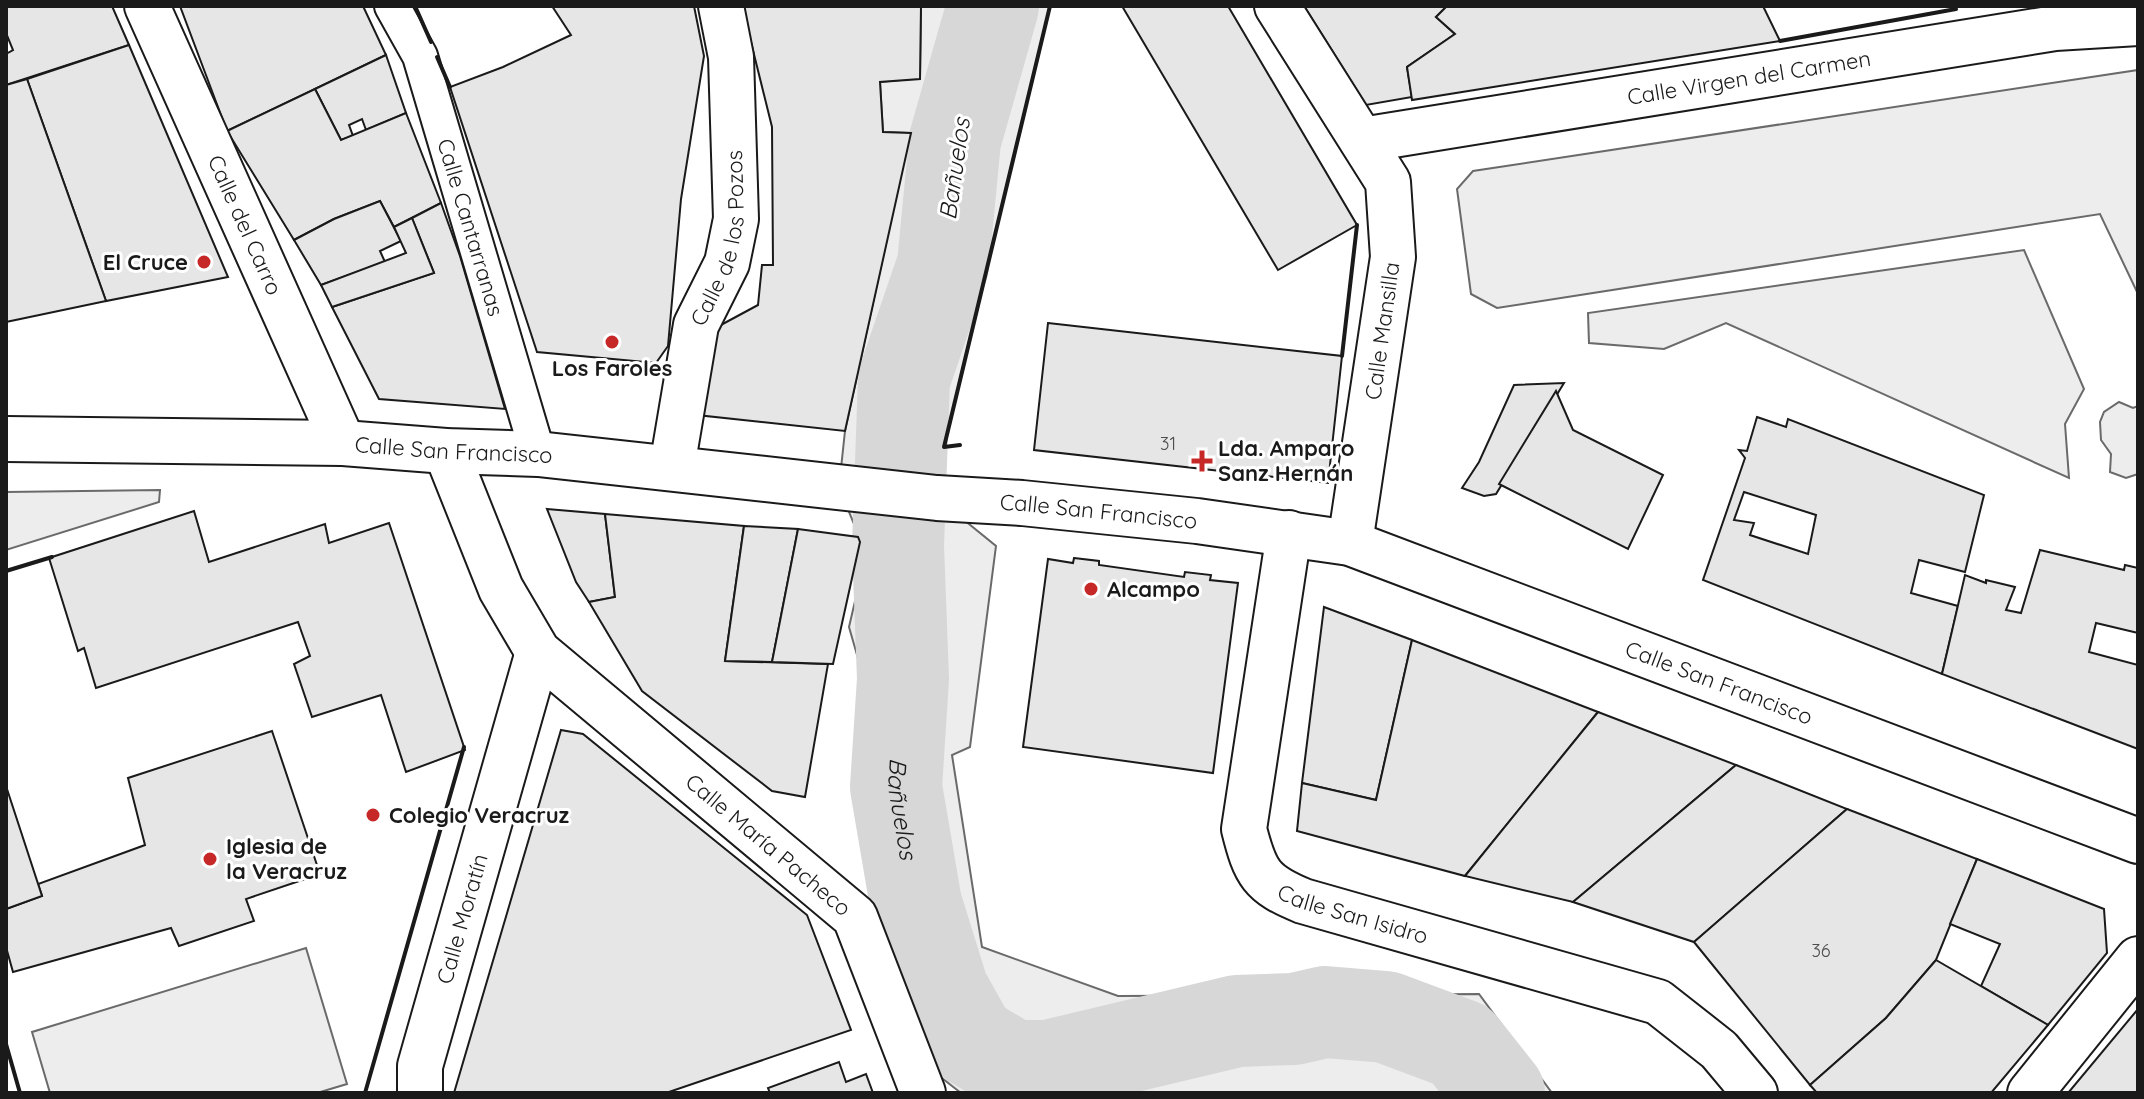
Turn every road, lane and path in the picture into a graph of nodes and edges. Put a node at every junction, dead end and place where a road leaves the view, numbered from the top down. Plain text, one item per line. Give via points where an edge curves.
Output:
1 (147, 6) edge
2 (392, 6) edge
3 (721, 6) edge
4 (1277, 6) edge
5 (2138, 23) edge
6 (1362, 140) junction
7 (6, 439) edge
8 (343, 443) junction
9 (446, 451) junction
10 (538, 454) junction
11 (672, 467) junction
12 (1289, 533) junction
13 (1350, 543) junction
14 (538, 652) junction
15 (2138, 841) edge
16 (2138, 959) edge
17 (420, 1093) edge
18 (923, 1093) edge
19 (1755, 1093) edge
20 (2030, 1093) edge

1 - 8 street, Calle del Carro
2 - 10 street, Calle Cantarranas via 420,56
3 - 11 street, Calle de los Pozos via 731,57 736,219 727,263 696,325
4 - 6 street, Calle Mansilla
5 - 6 street, Calle Virgen del Carmen via 2055,28
6 - 13 street, Calle Mansilla via 1388,182 1393,257
7 - 8 street, Calle San Francisco
8 - 9 street, Calle San Francisco
9 - 10 street, Calle San Francisco
9 - 14 street, Calle María Pacheco via 501,589
10 - 11 street, Calle San Francisco
11 - 12 street, Calle San Francisco
12 - 13 street, Calle San Francisco
12 - 19 street, Calle San Isidro via 1244,829 1252,864 1274,890 1303,901 1658,1002 1719,1050
13 - 15 street, Calle San Francisco
14 - 17 street, Calle Moratín via 420,1066
14 - 18 street, Calle María Pacheco via 855,917
16 - 20 street

